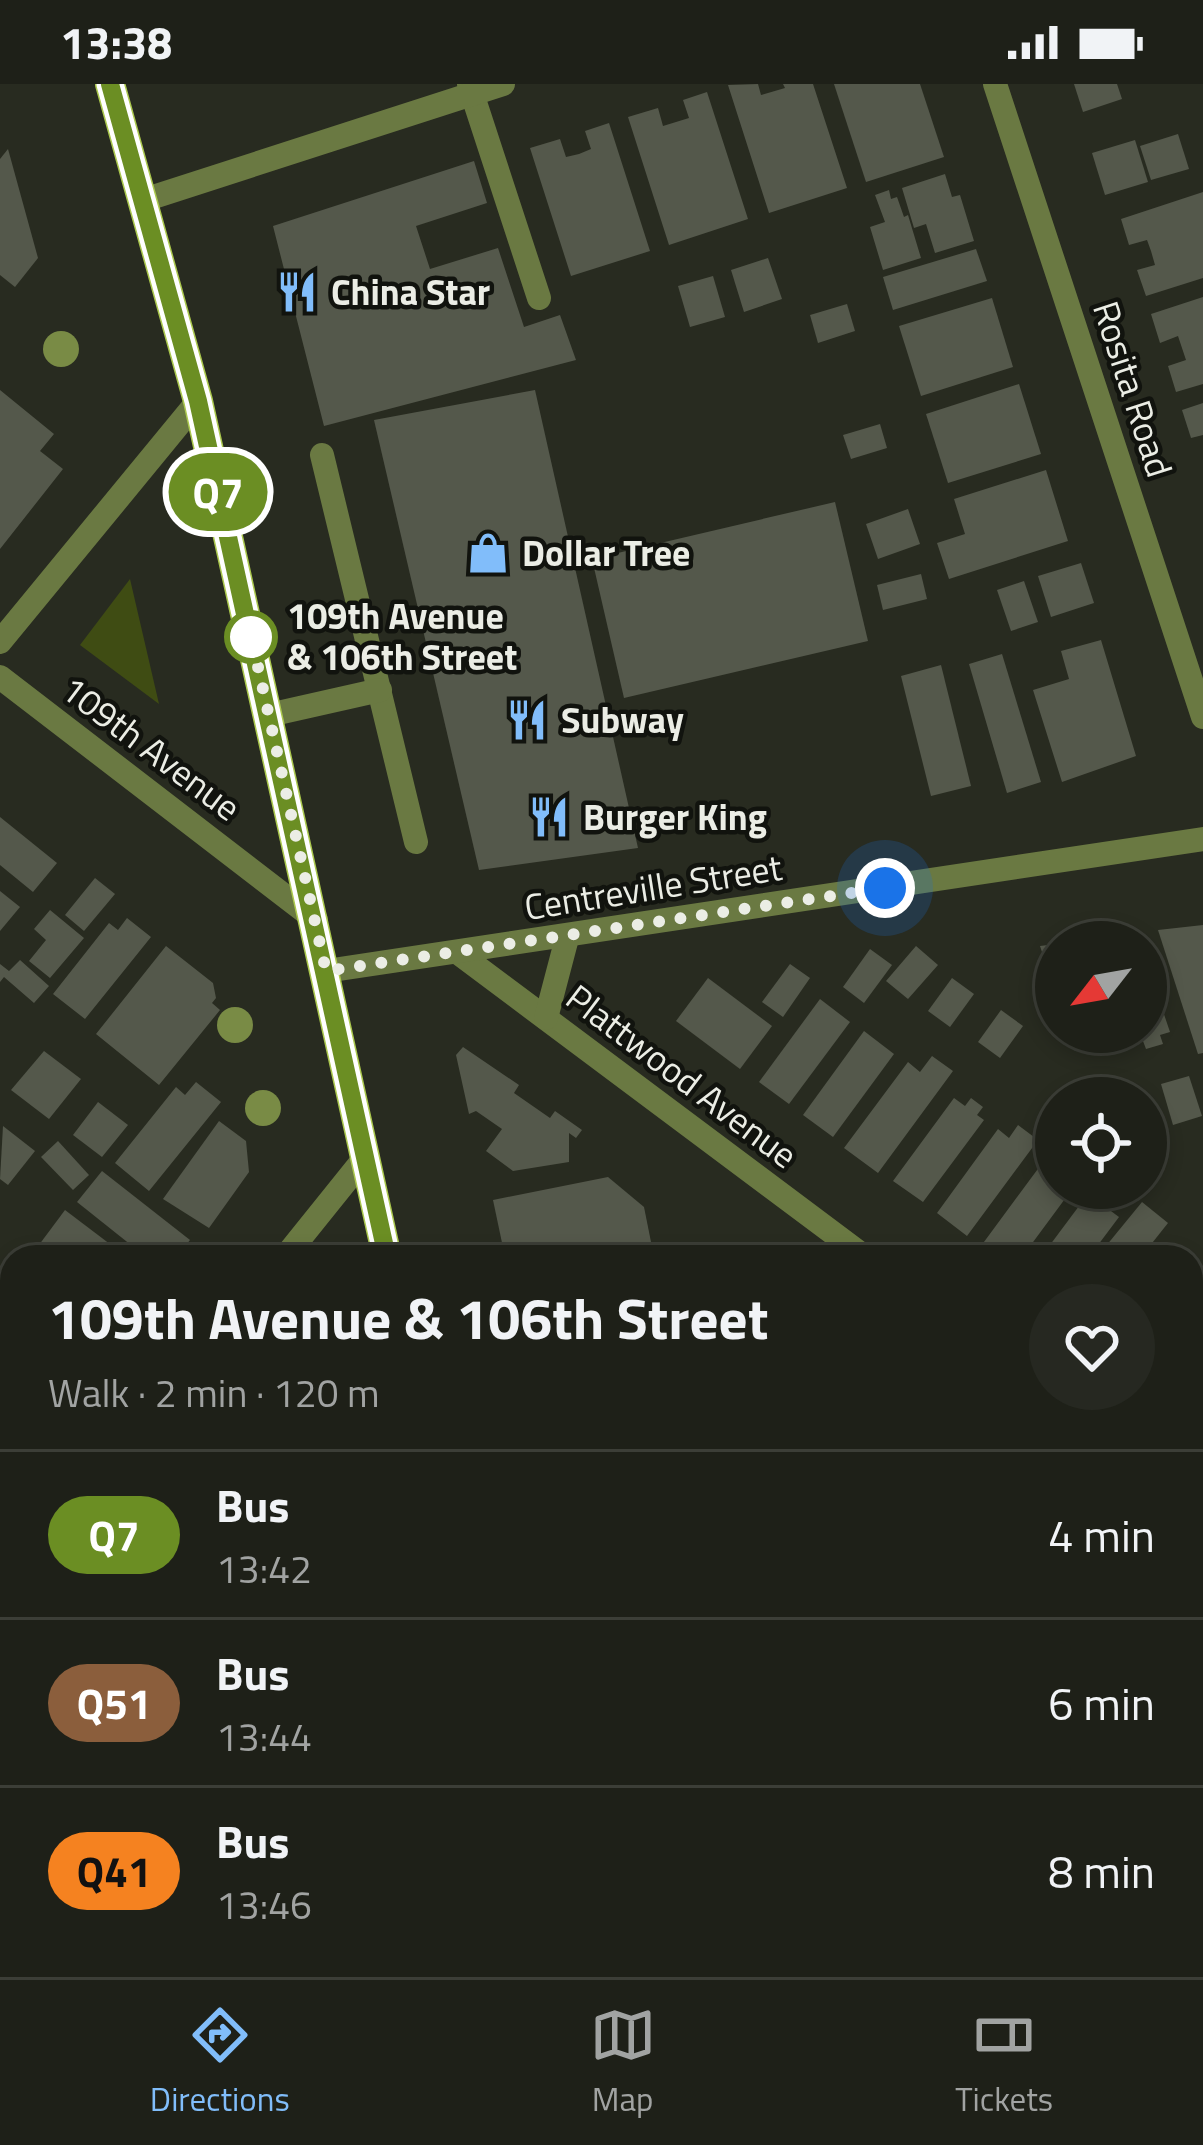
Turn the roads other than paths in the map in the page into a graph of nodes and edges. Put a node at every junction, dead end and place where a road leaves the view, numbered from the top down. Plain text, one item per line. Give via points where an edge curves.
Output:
1 (110, 84) edge
2 (502, 84) edge
3 (995, 84) edge
4 (470, 89) edge
5 (144, 200) junction
6 (539, 298) dead end
7 (198, 401) junction
8 (322, 455) dead end
9 (0, 642) edge
10 (0, 677) edge
11 (380, 690) junction
12 (269, 716) junction
13 (1203, 717) edge
14 (1203, 838) edge
15 (416, 842) dead end
16 (316, 920) junction
17 (567, 938) junction
18 (457, 952) junction
19 (326, 971) junction
20 (546, 1018) junction
21 (367, 1155) junction
22 (295, 1245) edge
23 (385, 1245) edge
24 (849, 1245) edge

1 - 5 main road
2 - 4 street
3 - 13 street, Rosita Road
4 - 5 street
4 - 6 street
5 - 7 main road
7 - 9 street
7 - 12 main road
8 - 11 street
10 - 16 street, 109th Avenue
11 - 12 street
11 - 15 street
12 - 16 main road
14 - 17 street, Centreville Street
16 - 19 main road
17 - 18 street, Centreville Street
17 - 20 street
18 - 19 street, Centreville Street
18 - 20 street, Plattwood Avenue
19 - 21 main road
20 - 24 street, Plattwood Avenue
21 - 22 street
21 - 23 main road

